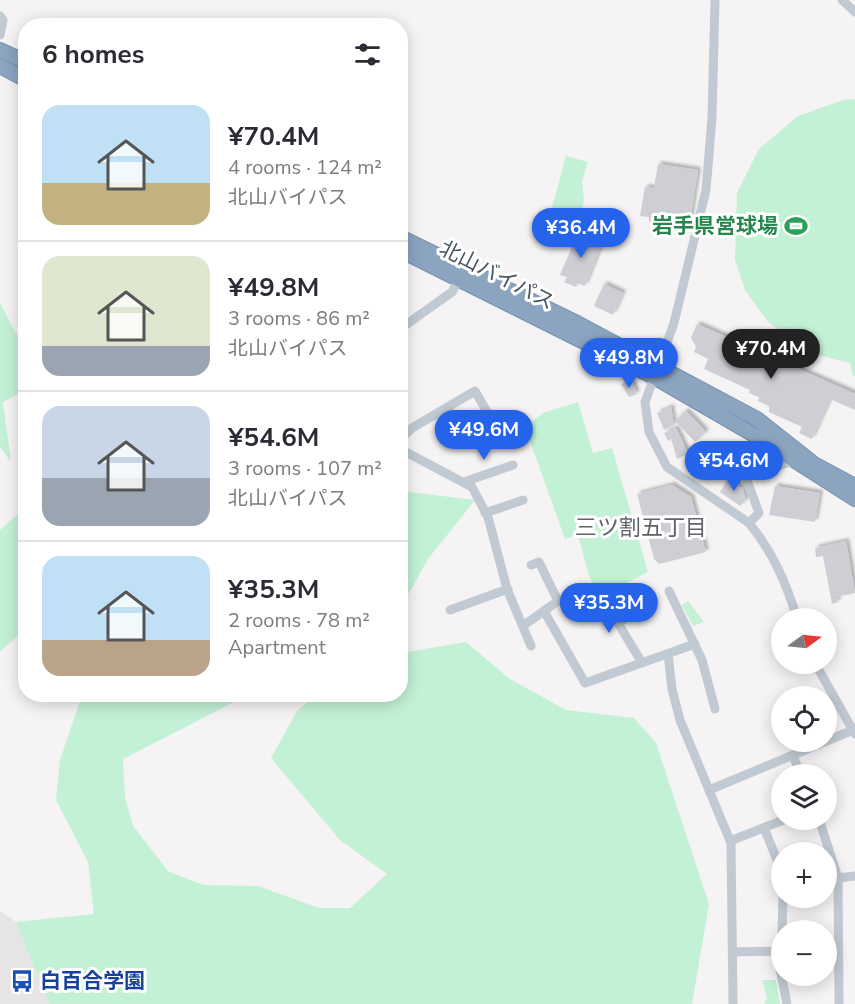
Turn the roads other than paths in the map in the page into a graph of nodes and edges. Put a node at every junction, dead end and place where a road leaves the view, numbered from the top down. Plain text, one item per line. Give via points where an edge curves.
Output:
1 (715, 0) edge
2 (842, 0) edge
3 (855, 12) edge
4 (0, 16) edge
5 (0, 35) edge
6 (0, 50) edge
7 (18, 58) edge
8 (0, 66) edge
9 (18, 76) edge
10 (408, 241) edge
11 (408, 254) edge
12 (459, 279) junction
13 (408, 323) edge
14 (656, 371) junction
15 (493, 422) dead end
16 (408, 432) edge
17 (408, 453) edge
18 (794, 461) junction
19 (513, 465) dead end
20 (464, 482) junction
21 (855, 486) edge
22 (855, 499) edge
23 (523, 500) dead end
24 (485, 513) junction
25 (748, 523) junction
26 (531, 565) dead end
27 (508, 589) junction
28 (669, 591) dead end
29 (795, 608) edge
30 (450, 610) dead end
31 (544, 611) junction
32 (631, 615) dead end
33 (524, 625) junction
34 (695, 644) junction
35 (531, 646) dead end
36 (668, 654) junction
37 (642, 663) junction
38 (822, 674) edge
39 (715, 709) dead end
40 (853, 727) edge
41 (794, 756) junction
42 (797, 764) edge
43 (709, 790) junction
44 (771, 825) edge
45 (764, 828) junction
46 (823, 830) edge
47 (730, 841) junction
48 (771, 845) edge
49 (855, 876) edge
50 (838, 878) junction
51 (771, 951) edge
52 (733, 952) junction
53 (783, 986) edge
54 (733, 1004) edge
55 (787, 1004) edge
56 (839, 1004) edge

1 - 14 street via 712,118 699,229 674,323
2 - 3 street
4 - 5 street
6 - 7 highway
8 - 9 highway
10 - 14 highway, 北山バイパス
11 - 12 highway, 北山バイパス
12 - 13 street via 452,292
12 - 14 highway, 北山バイパス
14 - 18 highway, 北山バイパス
14 - 21 highway, 北山バイパス via 757,419 814,464
14 - 25 street via 645,402 649,432 667,467
15 - 16 street via 475,391
17 - 20 street
18 - 22 highway, 北山バイパス
18 - 25 street via 745,475 759,513
19 - 20 street
20 - 24 street via 472,487
23 - 24 street
24 - 27 street
25 - 29 street via 786,580
26 - 31 street via 539,562 558,601
27 - 30 street
27 - 33 street
28 - 34 street
31 - 33 street
31 - 37 street via 585,683
32 - 37 street via 618,623
33 - 35 street
34 - 36 street
34 - 39 street
36 - 37 street
36 - 43 street via 680,720
38 - 40 street
40 - 41 street
41 - 42 street
41 - 43 street
43 - 47 street
44 - 45 street
45 - 47 street
45 - 48 street
46 - 50 street
47 - 52 street
49 - 50 street
50 - 56 street
51 - 52 street
52 - 54 street
53 - 55 street

